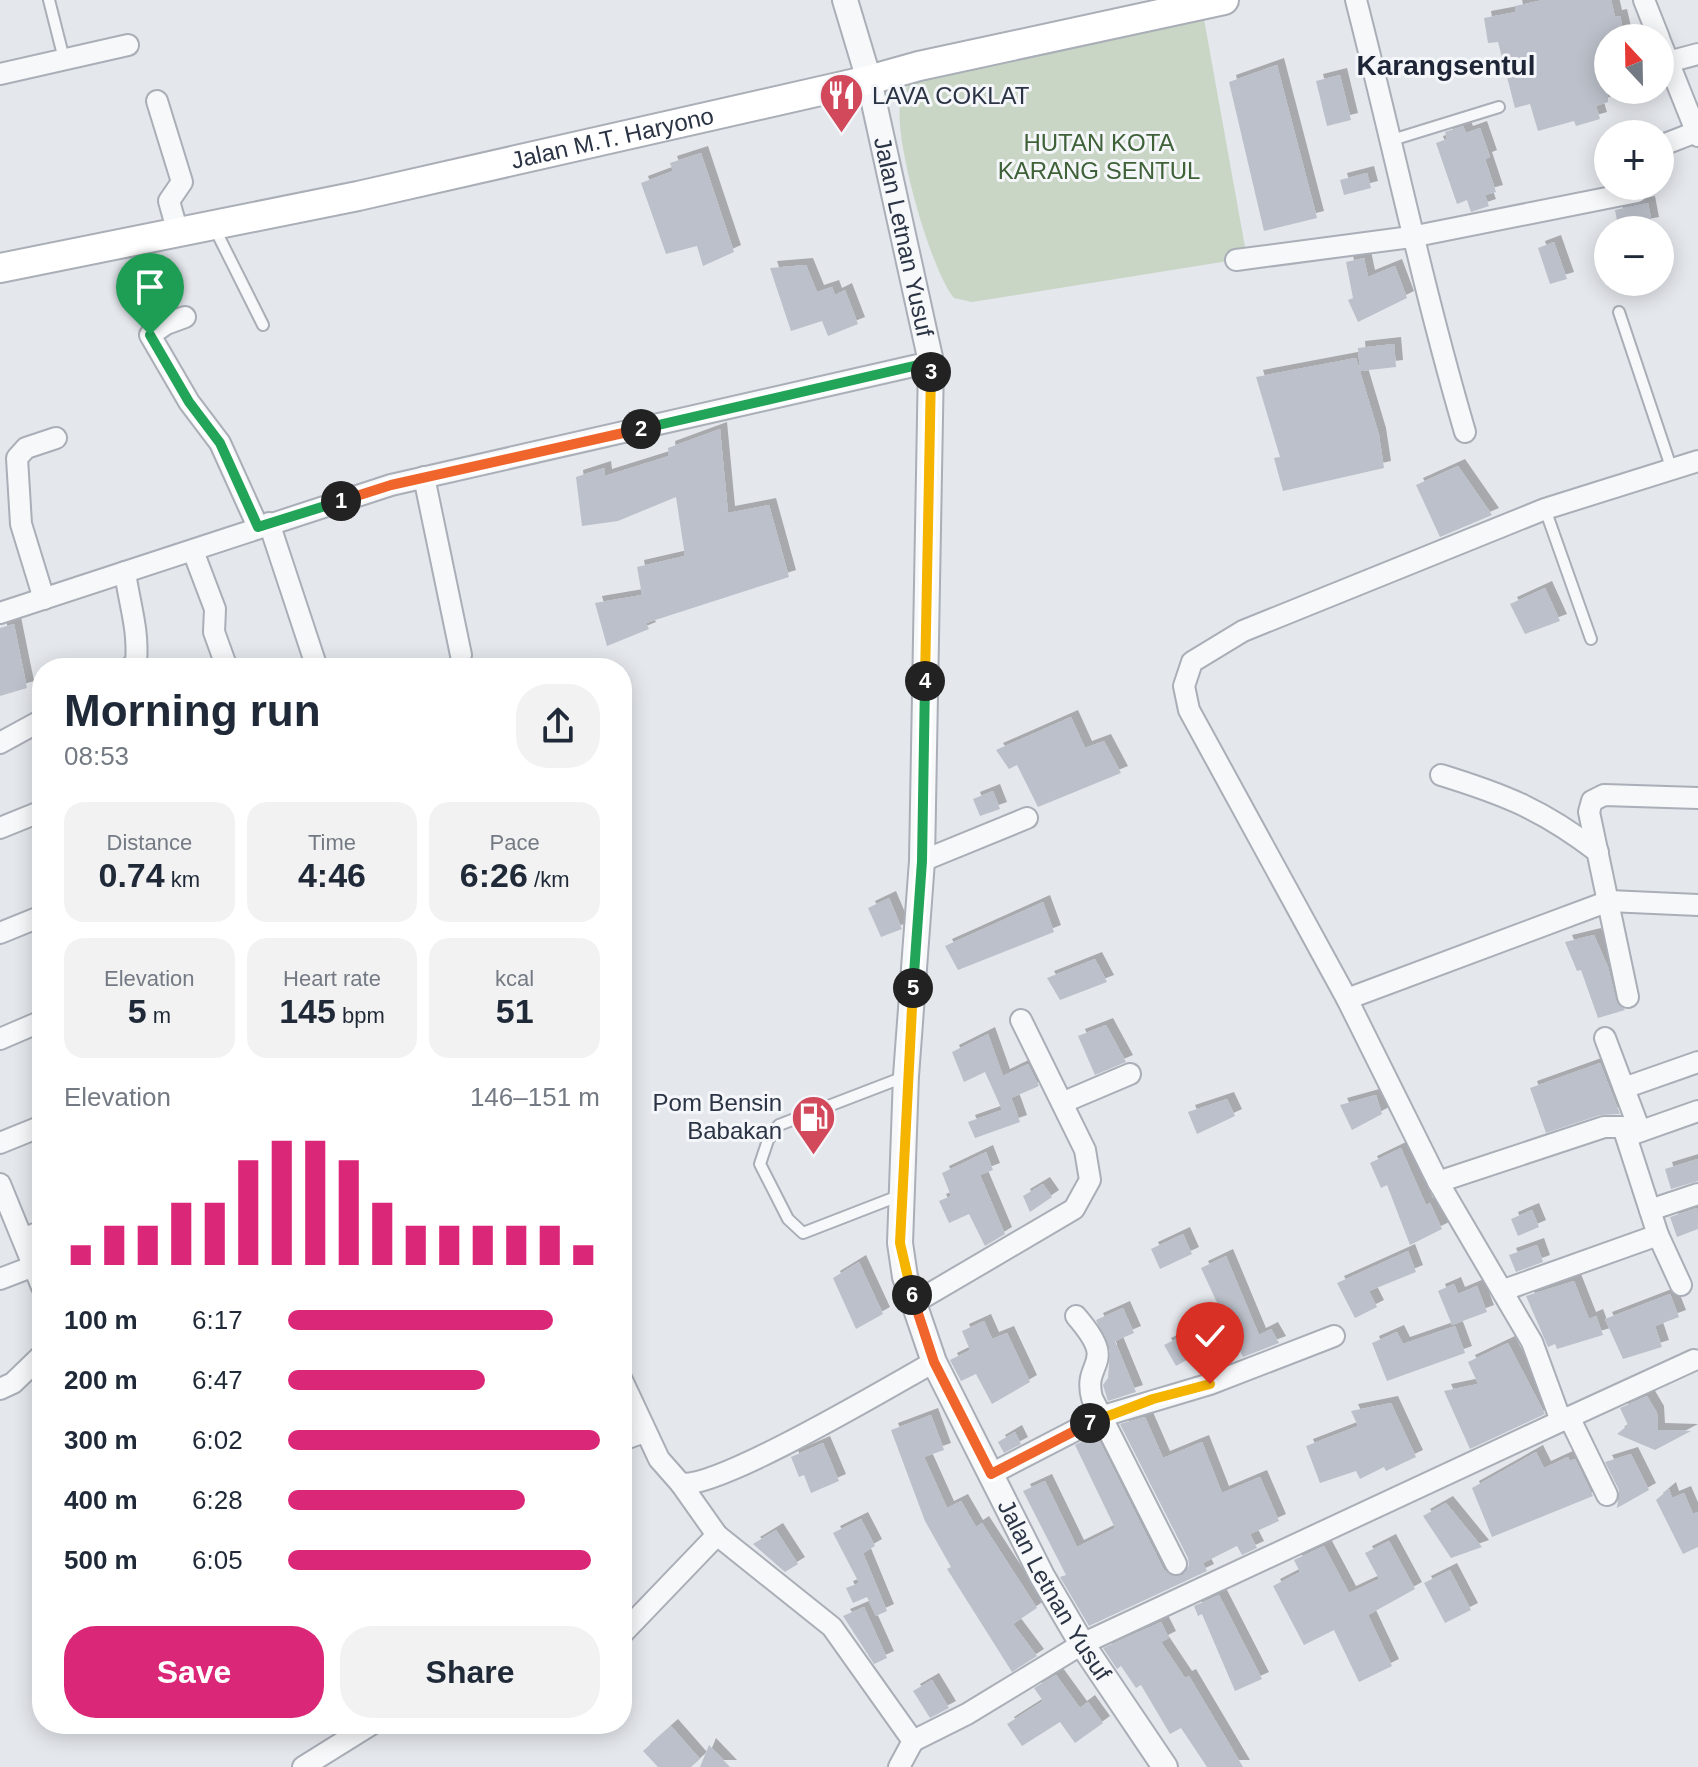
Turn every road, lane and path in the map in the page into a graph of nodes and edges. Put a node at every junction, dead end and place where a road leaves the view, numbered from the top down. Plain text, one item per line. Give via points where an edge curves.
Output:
1 (49, 0) edge
2 (845, 0) edge
3 (1224, 0) edge
4 (1356, 0) edge
5 (1644, 0) edge
6 (1653, 24) edge
7 (128, 45) dead end
8 (1698, 54) edge
9 (64, 59) junction
10 (1674, 60) edge
11 (0, 74) edge
12 (1674, 77) edge
13 (869, 80) junction
14 (157, 101) dead end
15 (1499, 107) dead end
16 (1697, 134) edge
17 (1392, 140) junction
18 (1674, 141) edge
19 (1597, 200) edge
20 (214, 227) junction
21 (178, 233) junction
22 (1411, 237) junction
23 (1236, 260) dead end
24 (0, 268) edge
25 (1619, 312) dead end
26 (185, 317) dead end
27 (263, 325) dead end
28 (931, 362) junction
29 (1465, 432) dead end
30 (56, 438) dead end
31 (1698, 461) edge
32 (1673, 470) junction
33 (424, 477) junction
34 (1545, 509) junction
35 (264, 525) junction
36 (193, 551) junction
37 (125, 572) junction
38 (44, 599) junction
39 (0, 613) edge
40 (1591, 639) dead end
41 (461, 655) dead end
42 (136, 658) edge
43 (223, 658) edge
44 (313, 658) edge
45 (32, 725) edge
46 (0, 743) edge
47 (1441, 775) dead end
48 (1698, 798) edge
49 (32, 815) edge
50 (1027, 818) dead end
51 (0, 828) edge
52 (1598, 852) junction
53 (922, 861) junction
54 (1609, 901) junction
55 (1698, 905) edge
56 (32, 920) edge
57 (0, 933) edge
58 (1628, 997) dead end
59 (1347, 999) junction
60 (1021, 1020) dead end
61 (32, 1025) edge
62 (1605, 1038) dead end
63 (0, 1039) edge
64 (1698, 1062) edge
65 (1130, 1074) dead end
66 (906, 1076) junction
67 (1624, 1088) junction
68 (1064, 1102) junction
69 (1698, 1111) edge
70 (32, 1130) edge
71 (1633, 1133) junction
72 (0, 1143) edge
73 (1438, 1182) junction
74 (0, 1184) edge
75 (903, 1194) junction
76 (1698, 1194) edge
77 (1650, 1210) junction
78 (32, 1235) edge
79 (1658, 1235) junction
80 (32, 1267) edge
81 (0, 1279) edge
82 (1681, 1285) dead end
83 (1504, 1290) junction
84 (914, 1303) junction
85 (1076, 1316) dead end
86 (1334, 1336) dead end
87 (1694, 1360) dead end
88 (934, 1362) junction
89 (32, 1364) edge
90 (7, 1386) edge
91 (632, 1404) edge
92 (1103, 1416) junction
93 (1565, 1419) junction
94 (644, 1432) junction
95 (632, 1436) edge
96 (991, 1474) junction
97 (681, 1484) junction
98 (1607, 1495) dead end
99 (717, 1535) junction
100 (1176, 1564) dead end
101 (632, 1624) edge
102 (1082, 1644) junction
103 (356, 1734) edge
104 (913, 1741) junction
105 (303, 1767) edge
106 (899, 1767) edge
107 (1165, 1767) edge

1 - 9 lane
2 - 13 street, Jalan Letnan Yusuf
3 - 13 main road, Jalan M.T. Haryono
4 - 17 street
5 - 6 street
7 - 9 street
8 - 10 street
9 - 11 street
12 - 16 street
13 - 20 main road, Jalan M.T. Haryono
13 - 28 street, Jalan Letnan Yusuf
14 - 21 street via 182,182 169,201
15 - 17 lane
16 - 18 street
17 - 22 street
19 - 22 street
20 - 21 main road, Jalan M.T. Haryono
20 - 27 lane
21 - 24 main road, Jalan M.T. Haryono
22 - 23 street
22 - 29 street
25 - 32 lane
26 - 35 street via 150,335 220,443
28 - 33 street
28 - 53 street, Jalan Letnan Yusuf
30 - 38 street via 26,448 17,458 21,524
31 - 32 street
32 - 34 street
33 - 35 street
33 - 41 street
34 - 40 lane
34 - 59 street via 1243,631 1192,662 1184,686 1189,710
35 - 36 street
35 - 44 street
36 - 37 street
36 - 43 street via 215,609 214,632
37 - 38 street
37 - 42 street
38 - 39 street
45 - 46 street
47 - 52 street via 1510,796
48 - 52 street via 1596,797 1589,812
49 - 51 street
50 - 53 street
52 - 54 street
53 - 66 street, Jalan Letnan Yusuf
54 - 55 street
54 - 58 street
54 - 59 street
56 - 57 street
59 - 73 street
60 - 68 street
61 - 63 street
62 - 67 street
64 - 67 street
65 - 68 street
66 - 75 street, Jalan Letnan Yusuf
66 - 75 lane via 779,1125 760,1164 788,1219 803,1233
67 - 71 street
68 - 84 street via 1092,1172 1074,1209
69 - 71 street
70 - 72 street
71 - 73 street via 1609,1126
71 - 77 street
73 - 83 street
74 - 78 street
75 - 84 street, Jalan Letnan Yusuf via 900,1243
76 - 77 street
77 - 79 street
79 - 82 street
79 - 83 street
80 - 81 street
83 - 93 street
84 - 88 street, Jalan Letnan Yusuf
85 - 92 street via 1099,1348 1089,1386
86 - 92 street via 1210,1384
87 - 93 street
88 - 96 street, Jalan Letnan Yusuf
88 - 97 street via 714,1478
89 - 90 street
91 - 94 street
92 - 96 street
92 - 100 street
93 - 98 street
93 - 102 street
94 - 95 street
94 - 97 street
96 - 102 street, Jalan Letnan Yusuf
97 - 99 street
99 - 101 street
99 - 104 street via 832,1627
102 - 104 street
102 - 107 street, Jalan Letnan Yusuf
103 - 105 street
104 - 106 street

